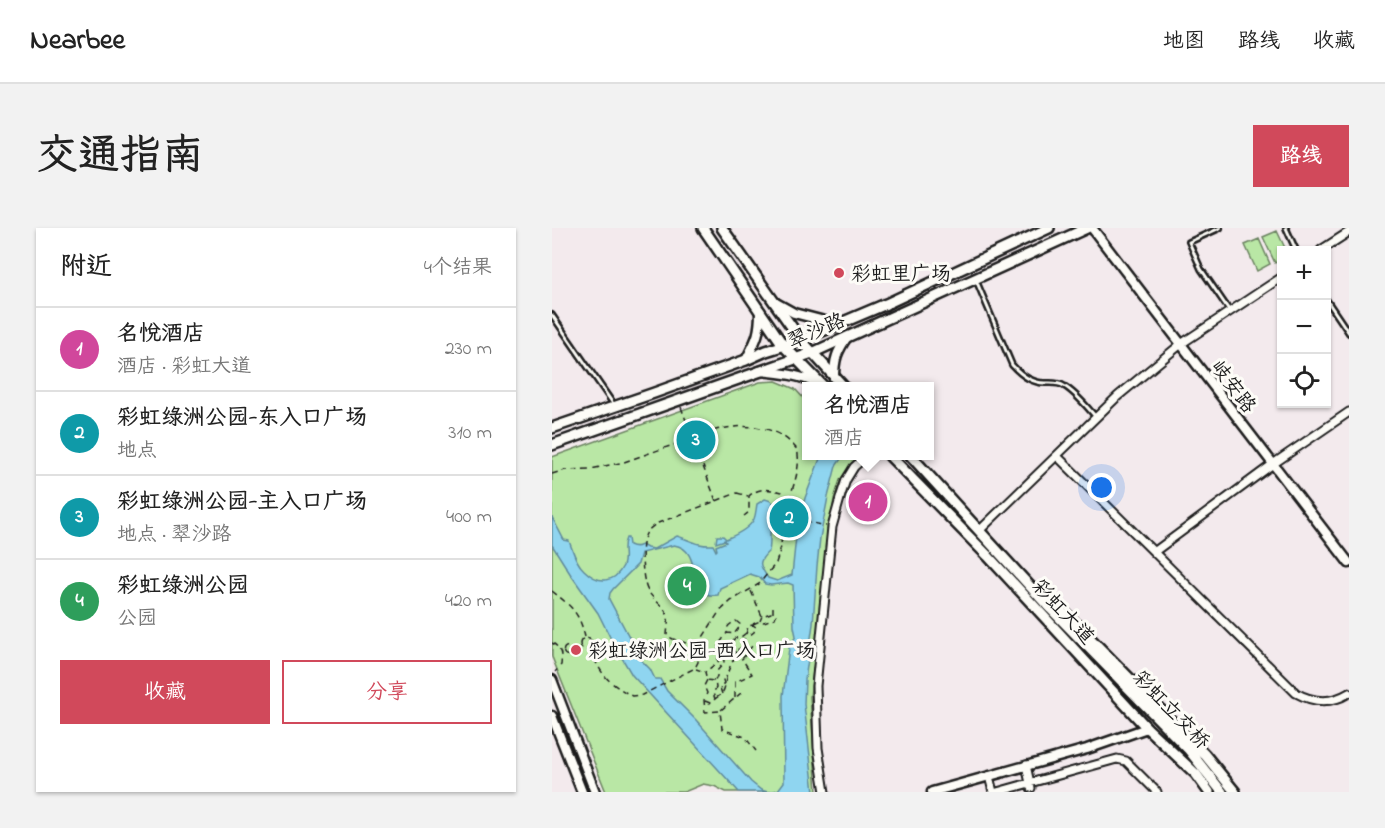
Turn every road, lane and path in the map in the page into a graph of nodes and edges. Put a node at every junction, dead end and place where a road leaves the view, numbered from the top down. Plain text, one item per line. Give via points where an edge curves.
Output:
1 (704, 228) edge
2 (722, 228) edge
3 (1049, 228) edge
4 (1087, 228) edge
5 (1092, 228) edge
6 (1220, 228) edge
7 (1286, 228) edge
8 (1349, 232) edge
9 (1294, 246) edge
10 (1327, 246) edge
11 (975, 279) junction
12 (1277, 280) edge
13 (1327, 300) edge
14 (776, 303) junction
15 (760, 311) junction
16 (1230, 311) junction
17 (552, 315) edge
18 (836, 324) junction
19 (1349, 333) edge
20 (848, 336) junction
21 (801, 340) junction
22 (1181, 344) junction
23 (783, 345) junction
24 (812, 353) junction
25 (796, 359) junction
26 (746, 360) junction
27 (760, 371) junction
28 (834, 378) junction
29 (814, 382) edge
30 (818, 382) edge
31 (838, 382) edge
32 (679, 400) junction
33 (615, 406) junction
34 (1349, 412) edge
35 (1096, 418) junction
36 (552, 428) edge
37 (693, 438) junction
38 (552, 445) edge
39 (1057, 456) junction
40 (862, 460) edge
41 (894, 460) edge
42 (915, 460) edge
43 (1272, 464) junction
44 (552, 474) edge
45 (749, 496) junction
46 (717, 501) junction
47 (787, 506) junction
48 (744, 516) dead end
49 (783, 517) junction
50 (826, 526) dead end
51 (980, 530) junction
52 (1154, 552) junction
53 (1349, 564) edge
54 (750, 590) junction
55 (552, 591) edge
56 (1046, 604) junction
57 (772, 606) dead end
58 (773, 613) junction
59 (762, 616) junction
60 (760, 621) junction
61 (741, 625) junction
62 (753, 625) junction
63 (748, 626) junction
64 (727, 633) junction
65 (746, 633) junction
66 (734, 634) junction
67 (585, 637) junction
68 (741, 637) junction
69 (735, 638) junction
70 (552, 643) edge
71 (720, 644) junction
72 (729, 645) junction
73 (698, 646) junction
74 (725, 646) junction
75 (752, 646) dead end
76 (741, 648) junction
77 (590, 649) junction
78 (734, 651) junction
79 (727, 653) junction
80 (738, 654) junction
81 (1094, 654) joint
82 (718, 658) junction
83 (724, 658) junction
84 (742, 659) junction
85 (724, 663) junction
86 (731, 667) junction
87 (695, 668) junction
88 (705, 672) junction
89 (552, 675) edge
90 (717, 676) junction
91 (722, 677) junction
92 (727, 677) junction
93 (552, 680) edge
94 (706, 680) junction
95 (715, 681) junction
96 (718, 688) junction
97 (724, 689) junction
98 (707, 693) junction
99 (713, 693) junction
100 (741, 693) dead end
101 (1349, 693) edge
102 (722, 694) junction
103 (735, 698) junction
104 (715, 699) junction
105 (704, 700) junction
106 (720, 711) junction
107 (552, 716) edge
108 (1147, 728) junction
109 (756, 751) dead end
110 (1026, 765) junction
111 (990, 776) junction
112 (1030, 785) junction
113 (582, 792) edge
114 (595, 792) edge
115 (825, 792) edge
116 (933, 792) edge
117 (995, 792) edge
118 (1157, 792) edge
119 (1209, 792) edge
120 (1222, 792) edge
121 (1235, 792) edge

1 - 15 main road
2 - 14 main road
3 - 18 main road, 翠沙路
4 - 11 main road, 翠沙路
5 - 22 street, 岐安路
6 - 16 lane via 1189,242 1201,269
7 - 9 lane
8 - 10 street
11 - 20 main road, 翠沙路
11 - 35 lane via 1018,372 1034,381 1066,387
12 - 16 street
13 - 19 lane
14 - 18 street via 794,313
14 - 21 main road
15 - 23 main road
15 - 26 street via 760,329
16 - 22 street
17 - 33 lane
18 - 21 main road, 翠沙路
20 - 24 main road, 翠沙路
20 - 28 street via 836,353
21 - 23 main road, 翠沙路
21 - 24 main road
22 - 35 street
22 - 43 street, 岐安路
23 - 25 main road
23 - 26 main road, 翠沙路
24 - 25 main road, 翠沙路
24 - 28 main road
25 - 27 main road, 翠沙路
25 - 30 main road
26 - 33 main road, 翠沙路
27 - 29 street via 786,373
27 - 32 main road, 翠沙路
28 - 31 main road
32 - 37 path
32 - 38 main road, 翠沙路
33 - 36 main road, 翠沙路
34 - 43 street
35 - 39 street
37 - 44 path via 624,462
37 - 46 path
37 - 47 path via 731,426 766,429 784,437 799,456
39 - 51 street
39 - 52 street
40 - 115 street via 846,480 832,527 816,686 818,748
41 - 108 main road, 彩虹大道
42 - 51 main road, 彩虹大道
43 - 52 street
43 - 53 street, 岐安路
45 - 46 path via 737,493
45 - 47 path via 761,490 782,492
45 - 48 path via 749,512
46 - 73 path via 658,523 645,536 644,581 668,617 667,636
47 - 49 path
49 - 50 path
49 - 54 path via 779,556
51 - 56 main road, 彩虹大道
52 - 101 street via 1296,693 1323,701
54 - 59 path
54 - 73 path via 725,606
55 - 67 path via 577,613
56 - 81 main road, 彩虹大道
56 - 121 main road via 1067,615 1205,755
57 - 58 path
58 - 59 path
58 - 60 path via 775,618
59 - 60 path
60 - 62 path
61 - 63 path
61 - 64 path via 736,621 729,624
61 - 66 path
62 - 63 path
62 - 65 path via 754,632
63 - 65 path
64 - 66 path
64 - 71 path
65 - 68 path
65 - 76 path
66 - 69 path
67 - 77 path via 592,641
67 - 77 path via 580,640 580,647
68 - 69 path
68 - 76 path
69 - 72 path
70 - 89 path via 562,652 561,665
71 - 74 path
71 - 82 path
72 - 74 path
72 - 78 path
73 - 87 path
74 - 79 path
75 - 84 path
76 - 78 path
76 - 80 path
77 - 87 path via 602,675 632,696 642,695
78 - 79 path
78 - 80 path, bridge
79 - 83 path
80 - 84 path, bridge
80 - 86 path
81 - 120 main road, 彩虹立交桥 via 1188,749
82 - 83 path
82 - 88 path
83 - 85 path
84 - 103 path via 752,674 735,682
85 - 86 path
85 - 90 path
86 - 92 path
87 - 88 path
88 - 94 path
90 - 91 path
90 - 95 path
91 - 92 path
91 - 96 path via 724,682
92 - 97 path
93 - 114 street
94 - 95 path
94 - 98 path
95 - 96 path
96 - 97 path
96 - 99 path
96 - 102 path
97 - 102 path
98 - 99 path
98 - 105 path
99 - 104 path
100 - 103 path
102 - 104 path
103 - 106 path
104 - 105 path via 710,703
105 - 106 path via 705,712
106 - 109 path via 722,729 746,738
107 - 113 street
108 - 110 street
108 - 119 main road, 彩虹大道 via 1196,774
110 - 111 street
110 - 112 street
111 - 116 street
111 - 117 street
112 - 117 street
112 - 118 street via 1117,759 1126,761

